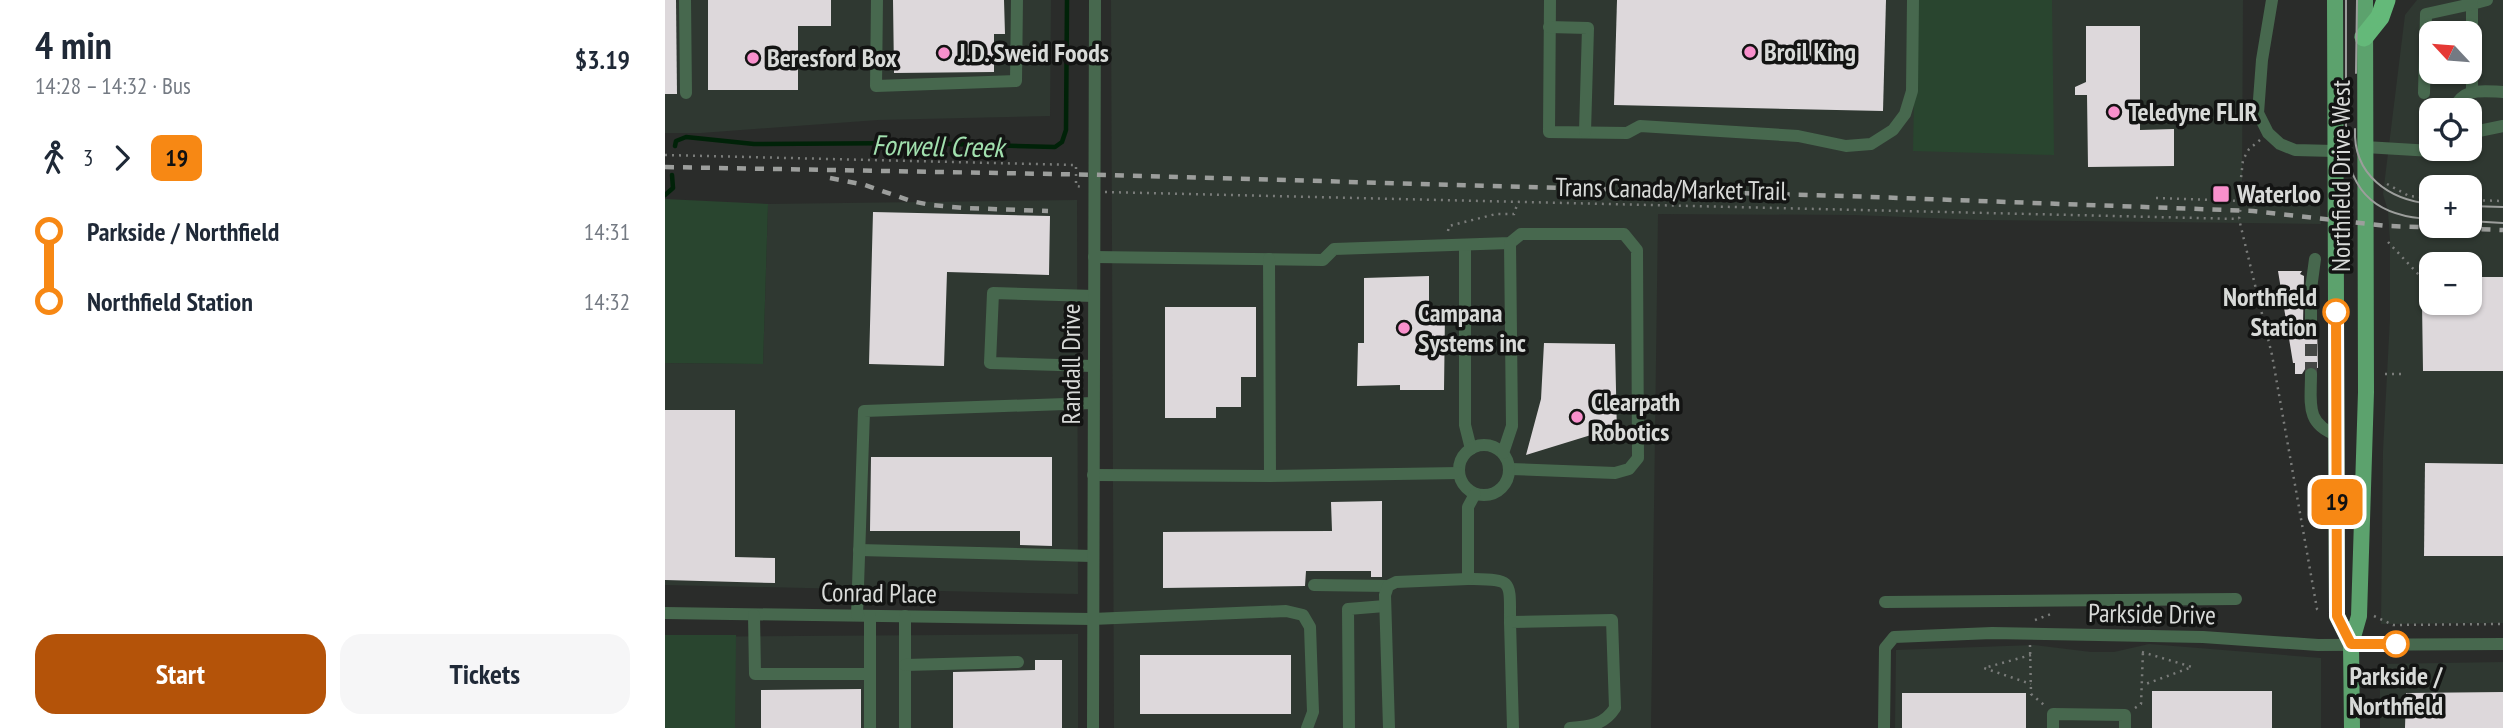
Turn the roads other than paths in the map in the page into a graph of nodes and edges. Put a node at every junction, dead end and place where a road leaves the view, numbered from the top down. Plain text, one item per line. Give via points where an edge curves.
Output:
1 (685, 0) edge
2 (877, 0) edge
3 (1017, 0) edge
4 (1095, 0) edge
5 (1550, 0) edge
6 (1913, 0) edge
7 (2272, 0) edge
8 (2335, 0) edge
9 (2365, 0) edge
10 (2386, 0) edge
11 (2487, 0) edge
12 (2472, 4) junction
13 (1549, 27) junction
14 (2364, 37) junction
15 (2472, 92) junction
16 (2503, 92) edge
17 (686, 93) dead end
18 (2424, 93) dead end
19 (2462, 98) edge
20 (2503, 126) edge
21 (2482, 130) edge
22 (1585, 132) junction
23 (2365, 148) junction
24 (2419, 150) edge
25 (2335, 151) junction
26 (1510, 243) junction
27 (1465, 245) junction
28 (1094, 257) junction
29 (2366, 258) junction
30 (1269, 259) junction
31 (2315, 259) dead end
32 (2336, 259) junction
33 (1094, 296) junction
34 (2311, 320) tunnel mouth
35 (1093, 366) junction
36 (2311, 374) tunnel mouth
37 (1093, 403) junction
38 (2365, 418) junction
39 (2337, 435) junction
40 (1471, 449) junction
41 (1503, 453) junction
42 (1510, 469) junction
43 (1459, 473) junction
44 (1093, 475) junction
45 (1270, 476) junction
46 (1475, 494) junction
47 (859, 550) junction
48 (1092, 556) junction
49 (1468, 579) junction
50 (1314, 585) dead end
51 (1388, 586) junction
52 (2236, 599) dead end
53 (1885, 602) dead end
54 (1385, 607) junction
55 (665, 613) edge
56 (754, 615) junction
57 (864, 615) junction
58 (905, 616) junction
59 (1092, 619) junction
60 (1510, 622) junction
61 (2351, 644) junction
62 (2503, 644) edge
63 (1018, 662) dead end
64 (905, 665) junction
65 (870, 674) junction
66 (2125, 721) edge
67 (870, 728) edge
68 (905, 728) edge
69 (1093, 728) edge
70 (1307, 728) edge
71 (1349, 728) edge
72 (1389, 728) edge
73 (1513, 728) edge
74 (1570, 728) edge
75 (1884, 728) edge
76 (2053, 728) edge
77 (2353, 728) edge

1 - 17 street
2 - 3 street via 876,86 1016,81
4 - 28 street, Randall Drive
5 - 13 street
6 - 22 street via 1912,91 1905,114 1893,130 1871,144 1846,146 1798,136 1640,126 1627,133
7 - 25 street via 2258,113 2280,144 2295,150
8 - 25 main road, Northfield Drive West
9 - 14 main road, Northfield Drive West
10 - 14 highway
11 - 12 street
12 - 15 street
12 - 18 street via 2426,13
13 - 22 street via 1549,132
13 - 22 street via 1588,28
14 - 23 main road, Northfield Drive West
15 - 16 street
15 - 19 street
20 - 21 street
23 - 24 street
23 - 29 main road, Northfield Drive West
25 - 32 main road, Northfield Drive West
26 - 27 street
26 - 41 street via 1512,426
26 - 42 street via 1521,234 1623,234 1637,250 1638,458 1629,469 1615,473
27 - 30 street via 1335,249 1323,260
27 - 40 street via 1465,425
28 - 30 street
28 - 33 street, Randall Drive
29 - 32 main road
29 - 38 main road, Northfield Drive West
30 - 45 street
31 - 34 street
32 - 39 main road, Northfield Drive West
33 - 35 street, Randall Drive
33 - 35 street via 993,293 991,363
35 - 37 street, Randall Drive
36 - 39 street via 2314,420
37 - 44 street, Randall Drive
37 - 47 street via 864,411
38 - 39 main road via 2353,430
38 - 61 main road, Northfield Drive West via 2359,616
39 - 61 main road, Northfield Drive West via 2337,616
40 - 41 street via 1487,445
40 - 43 street via 1461,460
41 - 42 street
42 - 46 street via 1498,492
43 - 45 street
43 - 46 street
44 - 45 street
44 - 48 street, Randall Drive
46 - 49 street via 1468,507
47 - 48 street
47 - 57 street
48 - 59 street, Randall Drive
49 - 51 street
49 - 60 street via 1507,584
50 - 51 street
51 - 54 street
52 - 53 street
54 - 71 street via 1348,609
54 - 72 street
55 - 56 street, Conrad Place
56 - 57 street, Conrad Place
56 - 65 street via 755,674
57 - 58 street, Conrad Place
57 - 65 street
58 - 59 street, Conrad Place
58 - 64 street
59 - 69 street, Randall Drive
59 - 70 street, Conrad Place via 1286,611 1303,615 1310,627 1313,712
60 - 73 street
60 - 74 street via 1612,620 1615,708 1602,722
61 - 62 street, Parkside Drive
61 - 75 street, Parkside Drive via 2128,635 1894,637 1885,648
61 - 77 main road, Northfield Drive West
63 - 64 street
64 - 68 street
65 - 67 street
66 - 76 street via 2053,714

